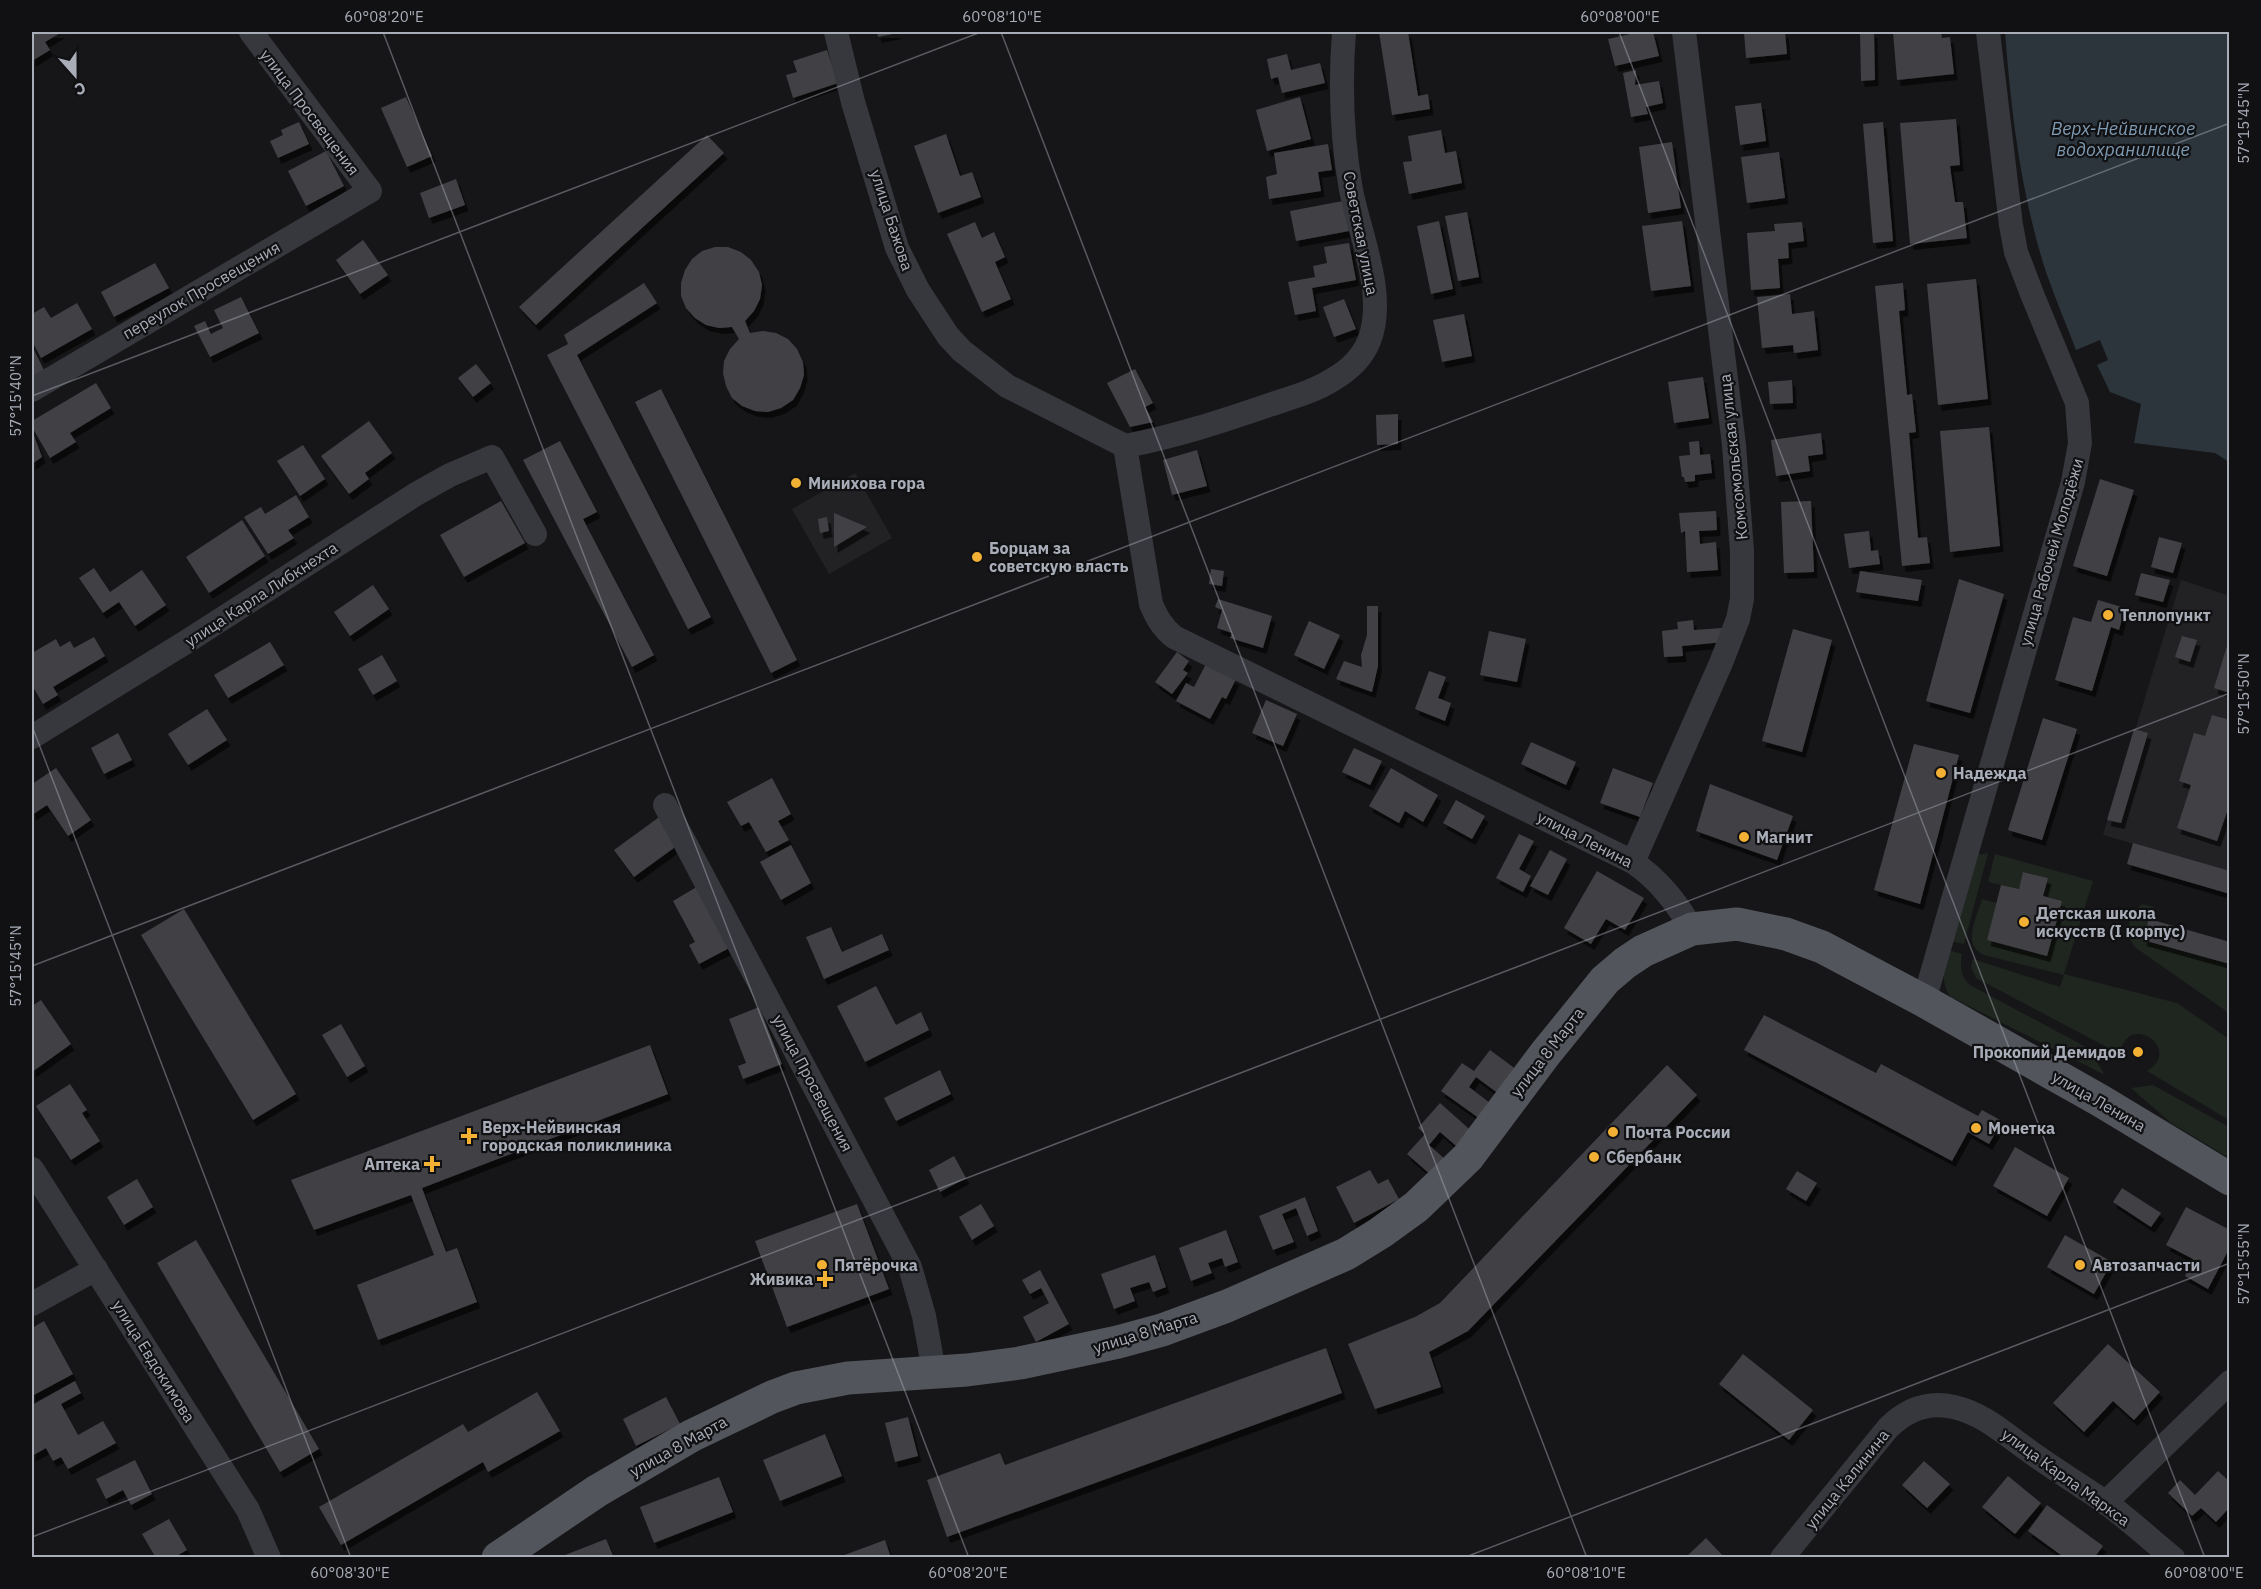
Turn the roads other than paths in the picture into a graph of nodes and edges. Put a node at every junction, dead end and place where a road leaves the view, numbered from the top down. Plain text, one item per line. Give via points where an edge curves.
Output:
1 (251, 32) edge
2 (836, 32) edge
3 (1344, 32) edge
4 (1684, 32) edge
5 (1988, 32) edge
6 (370, 191) joint
7 (32, 390) edge
8 (1125, 446) junction
9 (535, 534) dead end
10 (32, 737) edge
11 (665, 805) dead end
12 (1634, 862) junction
13 (1692, 929) junction
14 (1924, 1001) junction
15 (32, 1169) edge
16 (2229, 1179) edge
17 (96, 1269) junction
18 (32, 1304) edge
19 (934, 1371) junction
20 (2229, 1382) edge
21 (1953, 1406) joint
22 (2105, 1503) junction
23 (269, 1557) edge
24 (498, 1557) edge
25 (1782, 1557) edge
26 (2172, 1557) edge

1 - 6 street, улица Просвещения
2 - 8 street, улица Бажова via 897,248 948,336 1006,386
3 - 8 street, Советская улица via 1346,151 1375,298 1369,341 1348,370 1313,390 1206,426
4 - 12 street, Комсомольская улица via 1734,445 1742,599 1721,663
5 - 14 street, улица Рабочей Молодёжи via 2016,252 2077,403 2080,443 2073,482
6 - 7 street, переулок Просвещения
8 - 12 street, улица Ленина via 1151,604 1157,619 1174,637
9 - 10 street, улица Карла Либкнехта via 492,456 416,494
11 - 19 street, улица Просвещения via 910,1267
12 - 13 street, улица Ленина via 1665,890
13 - 14 main road, улица Ленина via 1737,924 1798,937
13 - 19 main road, улица 8 Марта via 1643,951 1605,980 1468,1157 1416,1207 1346,1254 1162,1330 1020,1363
14 - 16 main road, улица Ленина
15 - 17 street, улица Евдокимова
17 - 18 street
17 - 23 street, улица Евдокимова via 248,1510
19 - 24 main road, улица 8 Марта via 848,1378 772,1397 691,1436
20 - 22 street
21 - 22 street, улица Карла Маркса via 1991,1423
21 - 25 street, улица Калинина via 1915,1408 1900,1416
22 - 26 street, улица Карла Маркса

